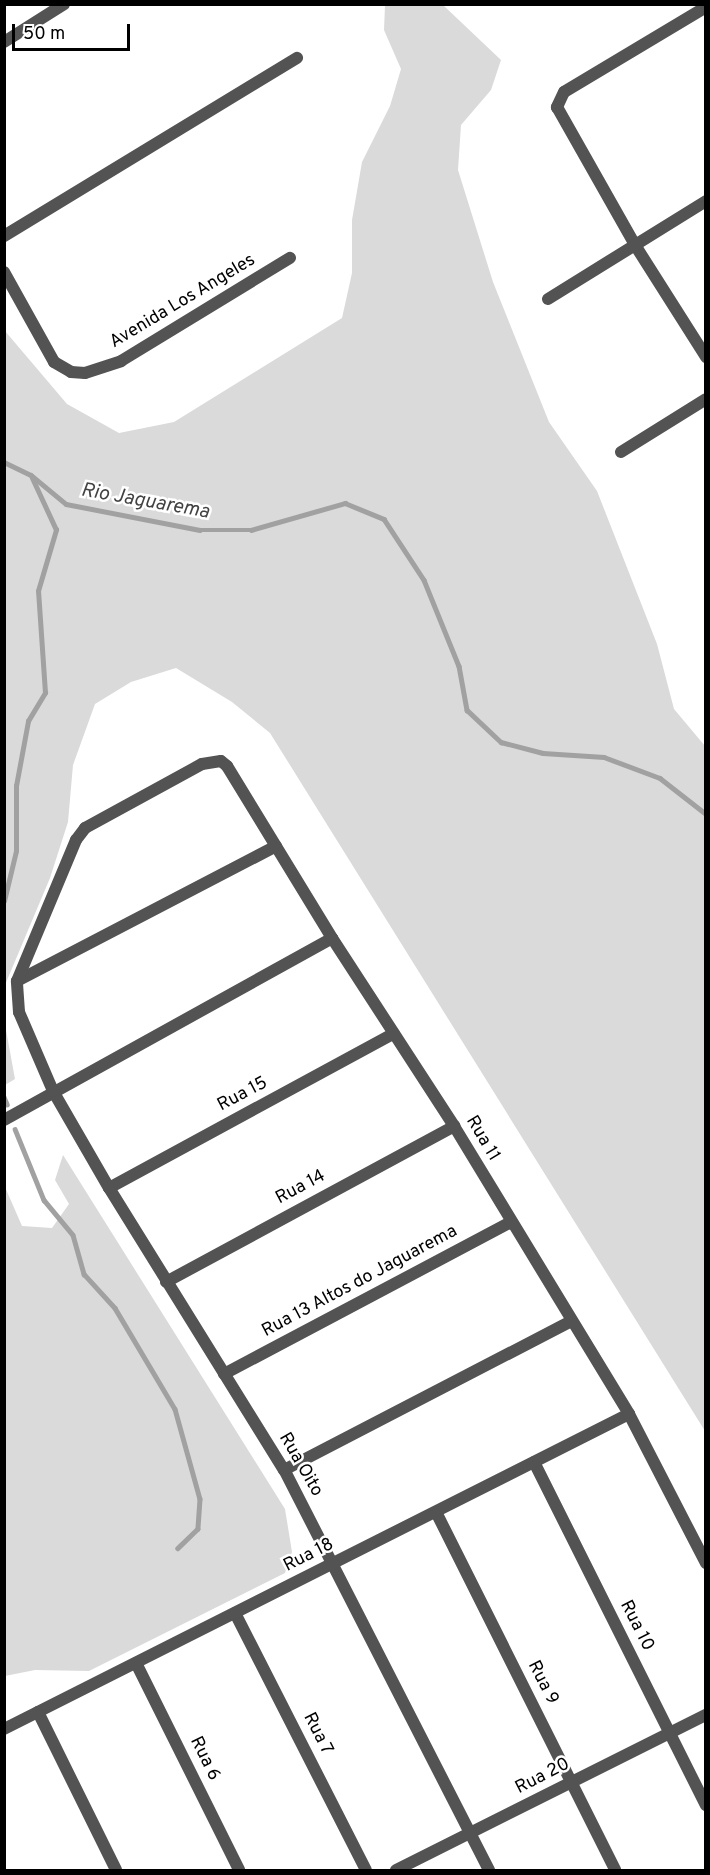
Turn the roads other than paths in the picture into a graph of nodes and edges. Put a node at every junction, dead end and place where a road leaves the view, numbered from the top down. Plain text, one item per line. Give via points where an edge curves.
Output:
1 (64, 4) edge
2 (705, 8) edge
3 (4, 42) edge
4 (297, 58) dead end
5 (705, 201) edge
6 (4, 236) edge
7 (635, 245) junction
8 (290, 258) dead end
9 (4, 272) edge
10 (548, 299) dead end
11 (705, 357) edge
12 (705, 399) edge
13 (621, 452) dead end
14 (276, 846) junction
15 (332, 938) junction
16 (18, 981) junction
17 (394, 1033) junction
18 (53, 1091) junction
19 (4, 1120) edge
20 (454, 1126) junction
21 (109, 1188) junction
22 (512, 1222) junction
23 (166, 1282) junction
24 (572, 1322) junction
25 (224, 1374) junction
26 (629, 1414) junction
27 (534, 1462) junction
28 (284, 1470) junction
29 (436, 1512) junction
30 (705, 1563) edge
31 (333, 1564) junction
32 (235, 1613) junction
33 (136, 1663) junction
34 (39, 1712) junction
35 (705, 1715) edge
36 (4, 1729) edge
37 (669, 1733) junction
38 (571, 1783) junction
39 (705, 1806) edge
40 (471, 1833) junction
41 (116, 1870) edge
42 (239, 1870) edge
43 (366, 1870) edge
44 (396, 1870) edge
45 (489, 1870) edge
46 (615, 1870) edge

1 - 3 street
2 - 7 street via 559,99 561,117
4 - 6 street
5 - 7 street
7 - 10 street
7 - 11 street
8 - 9 street, Avenida Los Angeles via 121,361 85,373 71,372 54,362
12 - 13 street
14 - 15 street, Rua 11
14 - 16 street
14 - 16 street, Rua 11 via 227,766 221,761 202,764 85,828 76,840
15 - 17 street, Rua 11
15 - 18 street
16 - 18 street, Rua Oito via 19,1012
17 - 20 street, Rua 11
17 - 21 street, Rua 15
18 - 19 street
18 - 21 street, Rua Oito
20 - 22 street, Rua 11
20 - 23 street, Rua 14
21 - 23 street, Rua Oito
22 - 24 street, Rua 11
22 - 25 street, Rua 13 Altos do Jaguarema
23 - 25 street, Rua Oito
24 - 26 street, Rua 11
24 - 28 street
25 - 28 street, Rua Oito
26 - 27 street, Rua 18
26 - 30 street, Rua 11
27 - 29 street, Rua 18
27 - 37 street, Rua 10
28 - 31 street, Rua Oito
29 - 31 street, Rua 18
29 - 38 street, Rua 9
31 - 32 street, Rua 18
31 - 40 street, Rua Oito
32 - 33 street, Rua 18
32 - 43 street, Rua 7
33 - 34 street, Rua 18
33 - 42 street, Rua 6
34 - 36 street, Rua 18
34 - 41 street
35 - 37 street, Rua 20
37 - 38 street, Rua 20
37 - 39 street, Rua 10
38 - 40 street, Rua 20
38 - 46 street, Rua 9
40 - 44 street, Rua 20
40 - 45 street, Rua Oito

